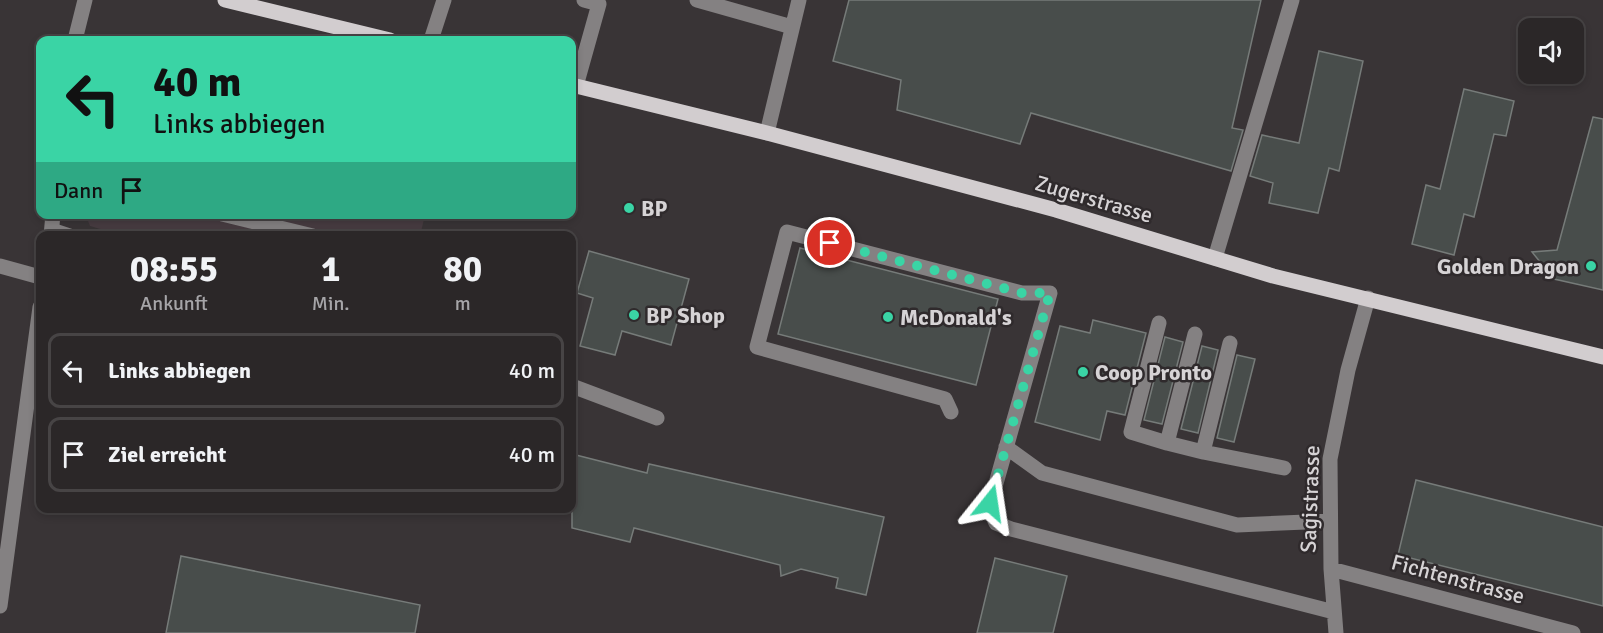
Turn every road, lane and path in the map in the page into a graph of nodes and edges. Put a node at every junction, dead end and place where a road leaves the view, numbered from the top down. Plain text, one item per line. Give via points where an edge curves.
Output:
1 (85, 0) edge
2 (225, 0) edge
3 (444, 0) edge
4 (584, 0) edge
5 (697, 0) edge
6 (799, 0) edge
7 (1292, 0) edge
8 (600, 2) edge
9 (792, 27) junction
10 (76, 36) edge
11 (374, 36) edge
12 (432, 36) edge
13 (576, 80) edge
14 (576, 86) edge
15 (767, 133) junction
16 (243, 219) edge
17 (292, 231) edge
18 (1215, 258) junction
19 (0, 266) edge
20 (36, 276) edge
21 (1368, 298) junction
22 (1159, 323) dead end
23 (1195, 334) dead end
24 (36, 337) edge
25 (1230, 343) dead end
26 (1603, 357) edge
27 (576, 388) edge
28 (951, 412) dead end
29 (657, 418) dead end
30 (1167, 443) junction
31 (1006, 447) junction
32 (1203, 452) junction
33 (1284, 468) dead end
34 (1330, 520) junction
35 (1331, 569) junction
36 (0, 606) edge
37 (1334, 612) junction
38 (1336, 633) edge
39 (1573, 633) edge

1 - 10 street
2 - 11 main road
3 - 12 street
4 - 8 street
5 - 9 street
6 - 9 street
7 - 18 street
8 - 13 street
9 - 15 street
14 - 15 main road, Zugerstrasse
15 - 18 main road, Zugerstrasse via 1056,210
16 - 17 street
18 - 21 main road, Zugerstrasse
19 - 20 street
21 - 26 main road, Zugerstrasse
21 - 34 street, Sagistrasse via 1330,459
22 - 30 street via 1131,432
23 - 30 street
24 - 36 street
25 - 32 street
27 - 29 street
28 - 31 street via 945,399 757,346 787,232 1022,293 1050,293
30 - 32 street
31 - 34 street via 1042,473 1237,525
31 - 37 street via 989,508 996,523
32 - 33 street
34 - 35 street, Sagistrasse
35 - 37 street, Sagistrasse
35 - 39 street, Fichtenstrasse
37 - 38 street, Sagistrasse

